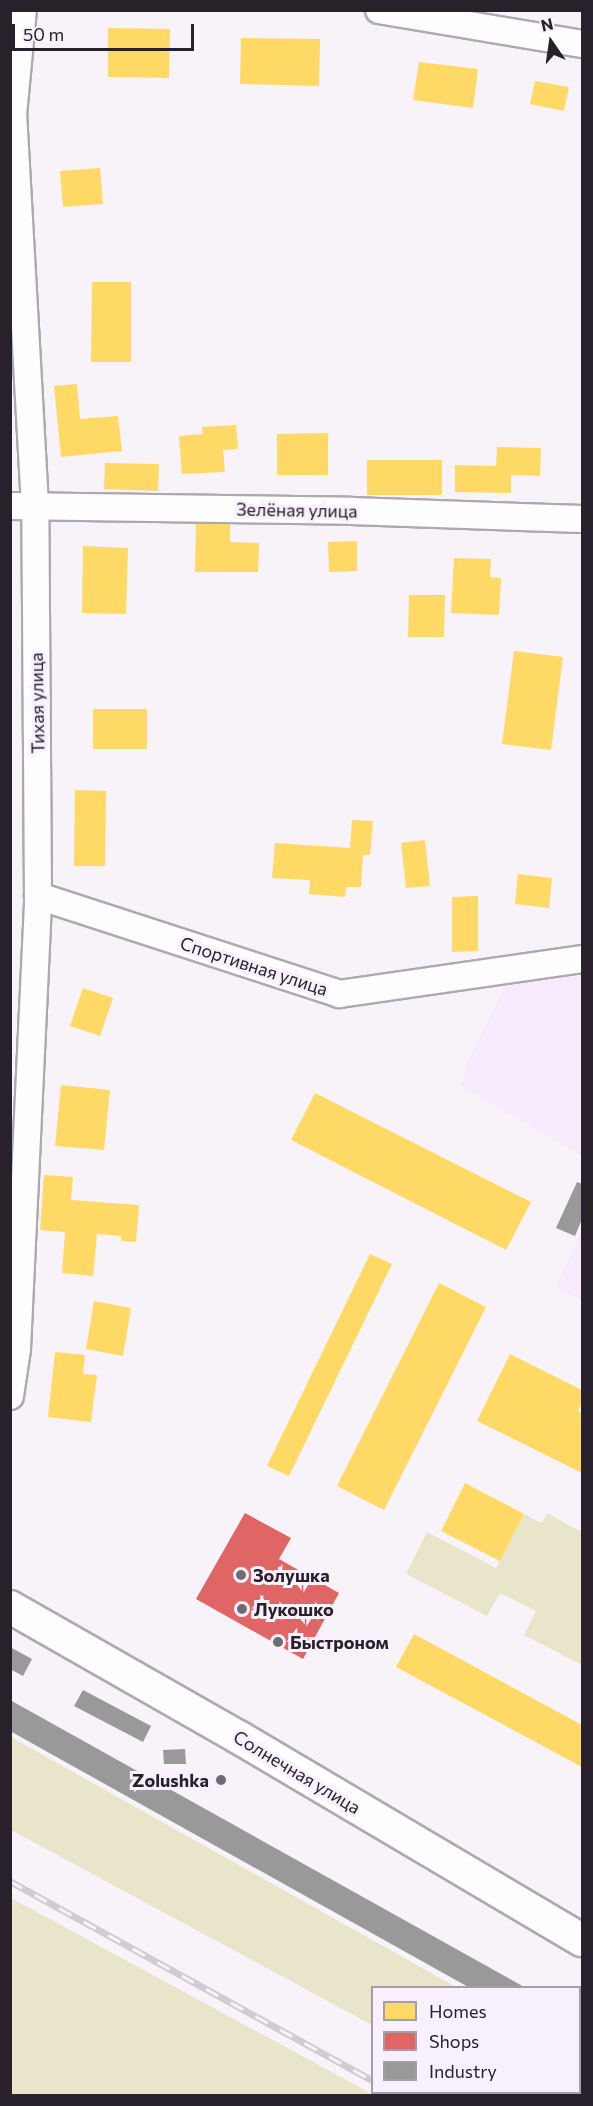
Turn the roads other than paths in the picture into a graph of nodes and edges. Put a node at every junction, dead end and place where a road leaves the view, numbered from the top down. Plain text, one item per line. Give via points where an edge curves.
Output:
1 (23, 10) edge
2 (380, 10) edge
3 (582, 44) edge
4 (23, 506) edge
5 (582, 519) edge
6 (39, 896) junction
7 (582, 958) edge
8 (10, 1396) edge
9 (10, 1607) edge
10 (582, 1940) edge

1 - 4 street, Тихая улица via 13,115
2 - 3 street
4 - 5 street, Зелёная улица
4 - 6 street, Тихая улица
6 - 7 street, Спортивная улица via 339,994
6 - 8 street, Тихая улица via 17,1349
9 - 10 street, Солнечная улица

